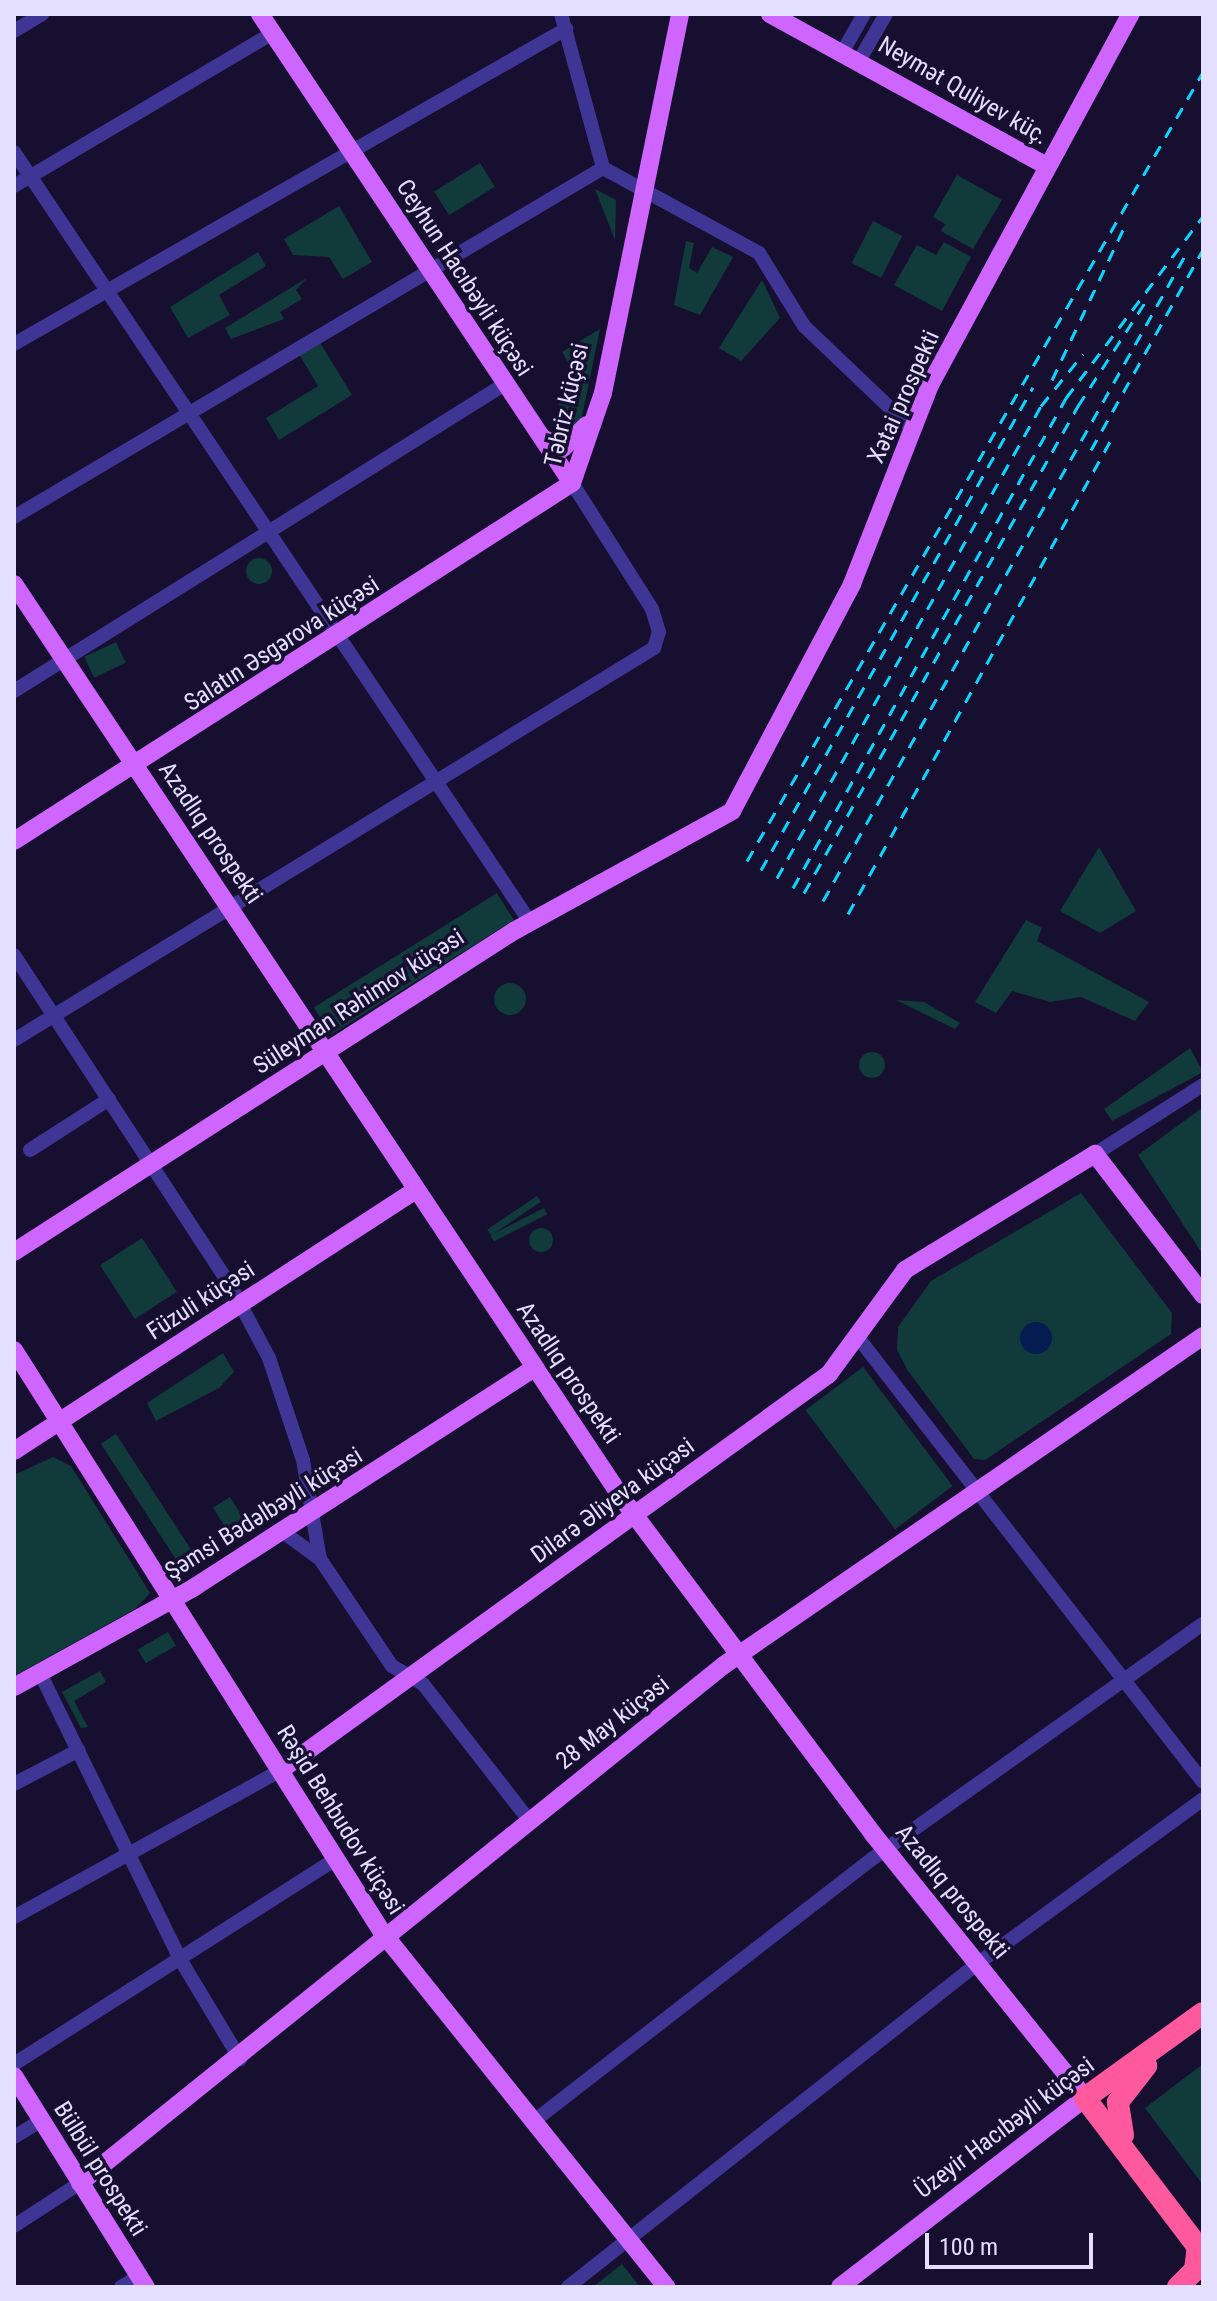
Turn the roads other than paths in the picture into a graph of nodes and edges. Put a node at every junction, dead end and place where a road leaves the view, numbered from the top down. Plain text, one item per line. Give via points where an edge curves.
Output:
1 (42, 14) edge
2 (260, 14) edge
3 (561, 14) edge
4 (672, 14) edge
5 (680, 14) edge
6 (770, 14) edge
7 (864, 14) edge
8 (886, 14) edge
9 (1131, 14) edge
10 (566, 29) junction
11 (14, 31) edge
12 (273, 33) junction
13 (851, 55) junction
14 (351, 151) junction
15 (14, 152) edge
16 (1047, 166) junction
17 (603, 168) junction
18 (31, 176) junction
19 (14, 186) edge
20 (640, 191) junction
21 (428, 269) junction
22 (108, 290) junction
23 (14, 344) edge
24 (505, 384) junction
25 (189, 413) junction
26 (587, 425) junction
27 (912, 429) junction
28 (536, 431) junction
29 (572, 483) junction
30 (14, 517) edge
31 (267, 533) junction
32 (14, 584) edge
33 (335, 637) junction
34 (65, 660) junction
35 (14, 691) edge
36 (134, 767) junction
37 (435, 785) junction
38 (736, 806) joint
39 (14, 841) edge
40 (232, 911) junction
41 (530, 922) junction
42 (14, 955) edge
43 (54, 1018) junction
44 (14, 1040) edge
45 (326, 1052) junction
46 (1203, 1085) edge
47 (109, 1099) junction
48 (30, 1150) dead end
49 (1095, 1154) junction
50 (151, 1164) junction
51 (415, 1191) junction
52 (14, 1252) edge
53 (1203, 1295) edge
54 (240, 1304) junction
55 (1203, 1336) edge
56 (860, 1340) junction
57 (14, 1350) edge
58 (533, 1369) junction
59 (59, 1422) junction
60 (14, 1451) edge
61 (978, 1492) junction
62 (311, 1514) junction
63 (634, 1516) junction
64 (283, 1532) junction
65 (320, 1559) junction
66 (173, 1600) junction
67 (1203, 1624) edge
68 (737, 1656) junction
69 (40, 1673) junction
70 (410, 1676) junction
71 (1124, 1680) junction
72 (14, 1687) edge
73 (79, 1750) junction
74 (281, 1770) junction
75 (1203, 1782) edge
76 (14, 1784) edge
77 (1203, 1799) edge
78 (529, 1820) junction
79 (885, 1850) junction
80 (133, 1854) junction
81 (336, 1859) junction
82 (14, 1917) edge
83 (387, 1939) junction
84 (180, 1959) junction
85 (977, 1964) junction
86 (1196, 2018) edge
87 (240, 2059) junction
88 (14, 2064) edge
89 (14, 2076) edge
90 (1085, 2098) junction
91 (41, 2121) junction
92 (534, 2121) junction
93 (14, 2137) edge
94 (1132, 2152) junction
95 (80, 2183) junction
96 (14, 2226) edge
97 (1203, 2231) edge
98 (628, 2239) junction
99 (142, 2281) edge
100 (121, 2287) edge
101 (568, 2287) edge
102 (666, 2287) edge
103 (840, 2287) edge
104 (1178, 2287) edge

1 - 11 street
2 - 12 main road, Ceyhun Hacıbəyli küçəsi
3 - 10 street
4 - 20 main road, Təbriz küçəsi
5 - 20 main road, Təbriz küçəsi
6 - 13 main road, Neymət Quliyev küç.
7 - 13 street
8 - 13 street
9 - 16 main road, Xətai prospekti
10 - 14 street
10 - 17 street
12 - 14 main road, Ceyhun Hacıbəyli küçəsi
12 - 18 street
13 - 16 main road, Neymət Quliyev küç.
14 - 21 main road, Ceyhun Hacıbəyli küçəsi
14 - 22 street
15 - 18 street
16 - 27 main road, Xətai prospekti
17 - 20 street
17 - 21 street
18 - 19 street
18 - 22 street
20 - 26 main road, Təbriz küçəsi
20 - 27 street via 759,253 804,326
20 - 29 main road, Təbriz küçəsi via 603,393
21 - 24 main road, Ceyhun Hacıbəyli küçəsi
21 - 25 street
22 - 23 street
22 - 25 street
24 - 28 main road, Ceyhun Hacıbəyli küçəsi
24 - 31 street
25 - 30 street
25 - 31 street
26 - 28 main road via 563,448
26 - 29 main road, Təbriz küçəsi
27 - 38 main road, Xətai prospekti via 852,584
28 - 29 main road, Ceyhun Hacıbəyli küçəsi
29 - 33 main road, Salatın Əsgərova küçəsi
29 - 37 street, Ceyhun Hacıbəyli küçəsi via 652,609 659,632 646,655
31 - 33 street
31 - 34 street
32 - 34 main road, Azadlıq prospekti
33 - 36 main road, Salatın Əsgərova küçəsi
33 - 37 street
34 - 35 street
34 - 36 main road, Azadlıq prospekti
36 - 39 main road, Salatın Əsgərova küçəsi
36 - 40 main road, Azadlıq prospekti
37 - 40 street
37 - 41 street
38 - 41 main road, Süleyman Rəhimov küçəsi via 718,823
40 - 43 street
40 - 45 main road, Azadlıq prospekti
41 - 45 main road, Süleyman Rəhimov küçəsi
42 - 43 street
43 - 44 street
43 - 47 street
45 - 50 main road, Süleyman Rəhimov küçəsi
45 - 51 main road, Azadlıq prospekti
46 - 49 street, Dilarə Əliyeva küçəsi
47 - 48 street
47 - 50 street
49 - 53 main road
49 - 56 main road, Dilarə Əliyeva küçəsi via 905,1270
50 - 52 main road, Süleyman Rəhimov küçəsi
50 - 54 street
51 - 54 main road, Füzuli küçəsi
51 - 58 main road, Azadlıq prospekti
54 - 59 main road, Füzuli küçəsi
54 - 62 street via 285,1399
55 - 61 main road, 28 May küçəsi
56 - 61 street
56 - 63 main road, Dilarə Əliyeva küçəsi via 829,1374
57 - 59 main road, Rəşid Behbudov küçəsi
58 - 62 main road, Şəmsi Bədəlbəyli küçəsi
58 - 63 main road, Azadlıq prospekti
59 - 60 main road, Füzuli küçəsi
59 - 66 main road, Rəşid Behbudov küçəsi
61 - 68 main road, 28 May küçəsi
61 - 71 street
62 - 64 main road, Şəmsi Bədəlbəyli küçəsi
62 - 65 street
63 - 68 main road, Azadlıq prospekti
63 - 70 main road, Dilarə Əliyeva küçəsi
64 - 65 street
64 - 66 main road, Şəmsi Bədəlbəyli küçəsi
65 - 70 street via 392,1666
66 - 69 main road, Şəmsi Bədəlbəyli küçəsi
66 - 74 main road, Rəşid Behbudov küçəsi
67 - 71 street
68 - 78 main road, 28 May küçəsi
68 - 79 main road, Azadlıq prospekti
69 - 72 main road, Şəmsi Bədəlbəyli küçəsi
69 - 73 street
70 - 74 main road, Dilarə Əliyeva küçəsi
70 - 78 street
71 - 75 street
71 - 79 street
73 - 76 street
73 - 80 street
74 - 80 street, Dilarə Əliyeva küçəsi
74 - 81 main road, Rəşid Behbudov küçəsi
77 - 85 street
78 - 83 main road, 28 May küçəsi
79 - 85 main road, Azadlıq prospekti
79 - 92 street
80 - 82 street, Dilarə Əliyeva küçəsi
80 - 84 street
81 - 83 main road, Rəşid Behbudov küçəsi
81 - 84 street
83 - 87 main road, 28 May küçəsi
83 - 92 main road, Rəşid Behbudov küçəsi
84 - 87 street
84 - 88 street
85 - 90 main road, Azadlıq prospekti
85 - 98 street
86 - 90 highway, Üzeyir Hacıbəyli küçəsi
86 - 94 highway via 1122,2090 1116,2122
87 - 95 main road, 28 May küçəsi
89 - 91 main road, Bülbül prospekti
90 - 94 highway, Azadlıq prospekti
90 - 103 main road, Üzeyir Hacıbəyli küçəsi
91 - 93 street
91 - 95 main road, Bülbül prospekti
92 - 98 main road, Rəşid Behbudov küçəsi
94 - 97 highway, Azadlıq prospekti
94 - 104 highway, Azadlıq prospekti via 1198,2262
95 - 96 street
95 - 99 main road, Bülbül prospekti
98 - 101 street
98 - 102 main road, Rəşid Behbudov küçəsi
99 - 100 street

